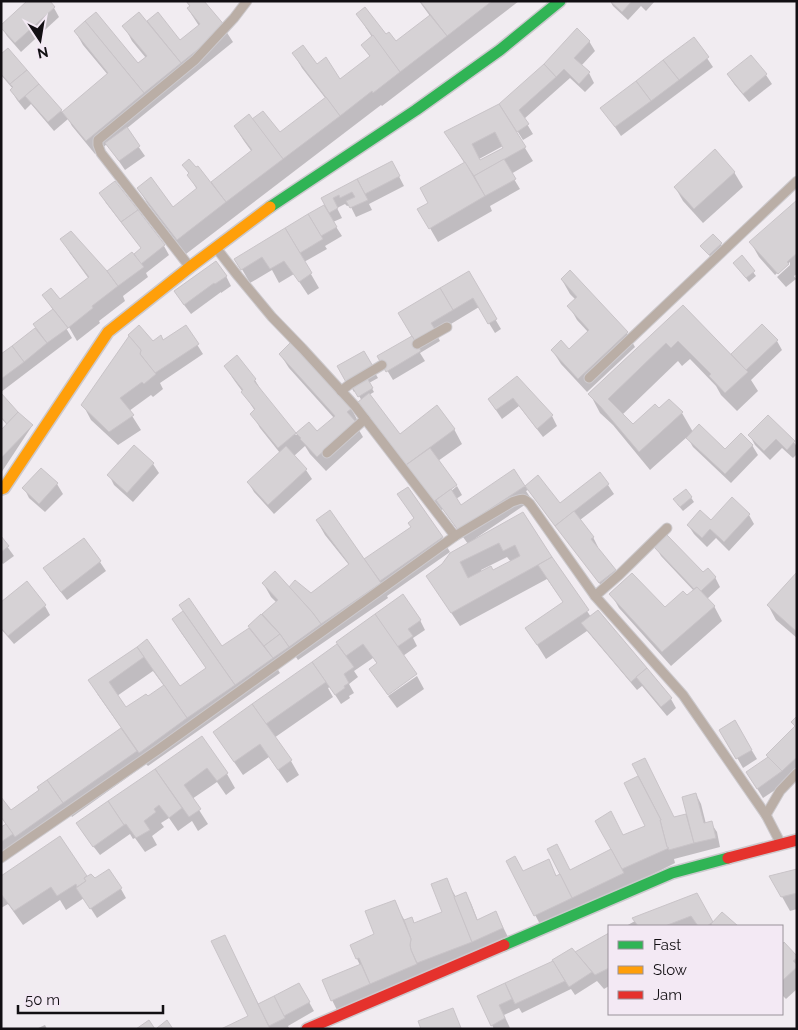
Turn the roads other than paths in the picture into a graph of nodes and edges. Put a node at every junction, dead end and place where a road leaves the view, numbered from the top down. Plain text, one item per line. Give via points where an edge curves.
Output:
1 (246, 1) edge
2 (560, 1) edge
3 (797, 181) edge
4 (216, 247) junction
5 (190, 266) junction
6 (446, 327) dead end
7 (417, 344) dead end
8 (382, 365) dead end
9 (589, 378) dead end
10 (341, 391) junction
11 (365, 419) junction
12 (327, 453) dead end
13 (1, 490) edge
14 (667, 528) dead end
15 (455, 536) junction
16 (595, 596) junction
17 (797, 773) edge
18 (766, 815) junction
19 (797, 840) edge
20 (781, 844) junction
21 (1, 858) edge
22 (306, 1029) edge

1 - 5 lane via 195,60 98,140 101,153
2 - 4 street via 500,50 272,205
3 - 9 lane
4 - 5 street
4 - 10 lane via 272,317
5 - 13 street via 108,332
6 - 7 lane
8 - 10 lane
10 - 11 lane
11 - 12 lane
11 - 15 lane
14 - 16 lane
15 - 16 lane via 512,502 526,500
15 - 21 lane
16 - 18 lane via 683,695
17 - 18 lane via 780,791
18 - 20 lane
19 - 20 street
20 - 22 street via 672,873

